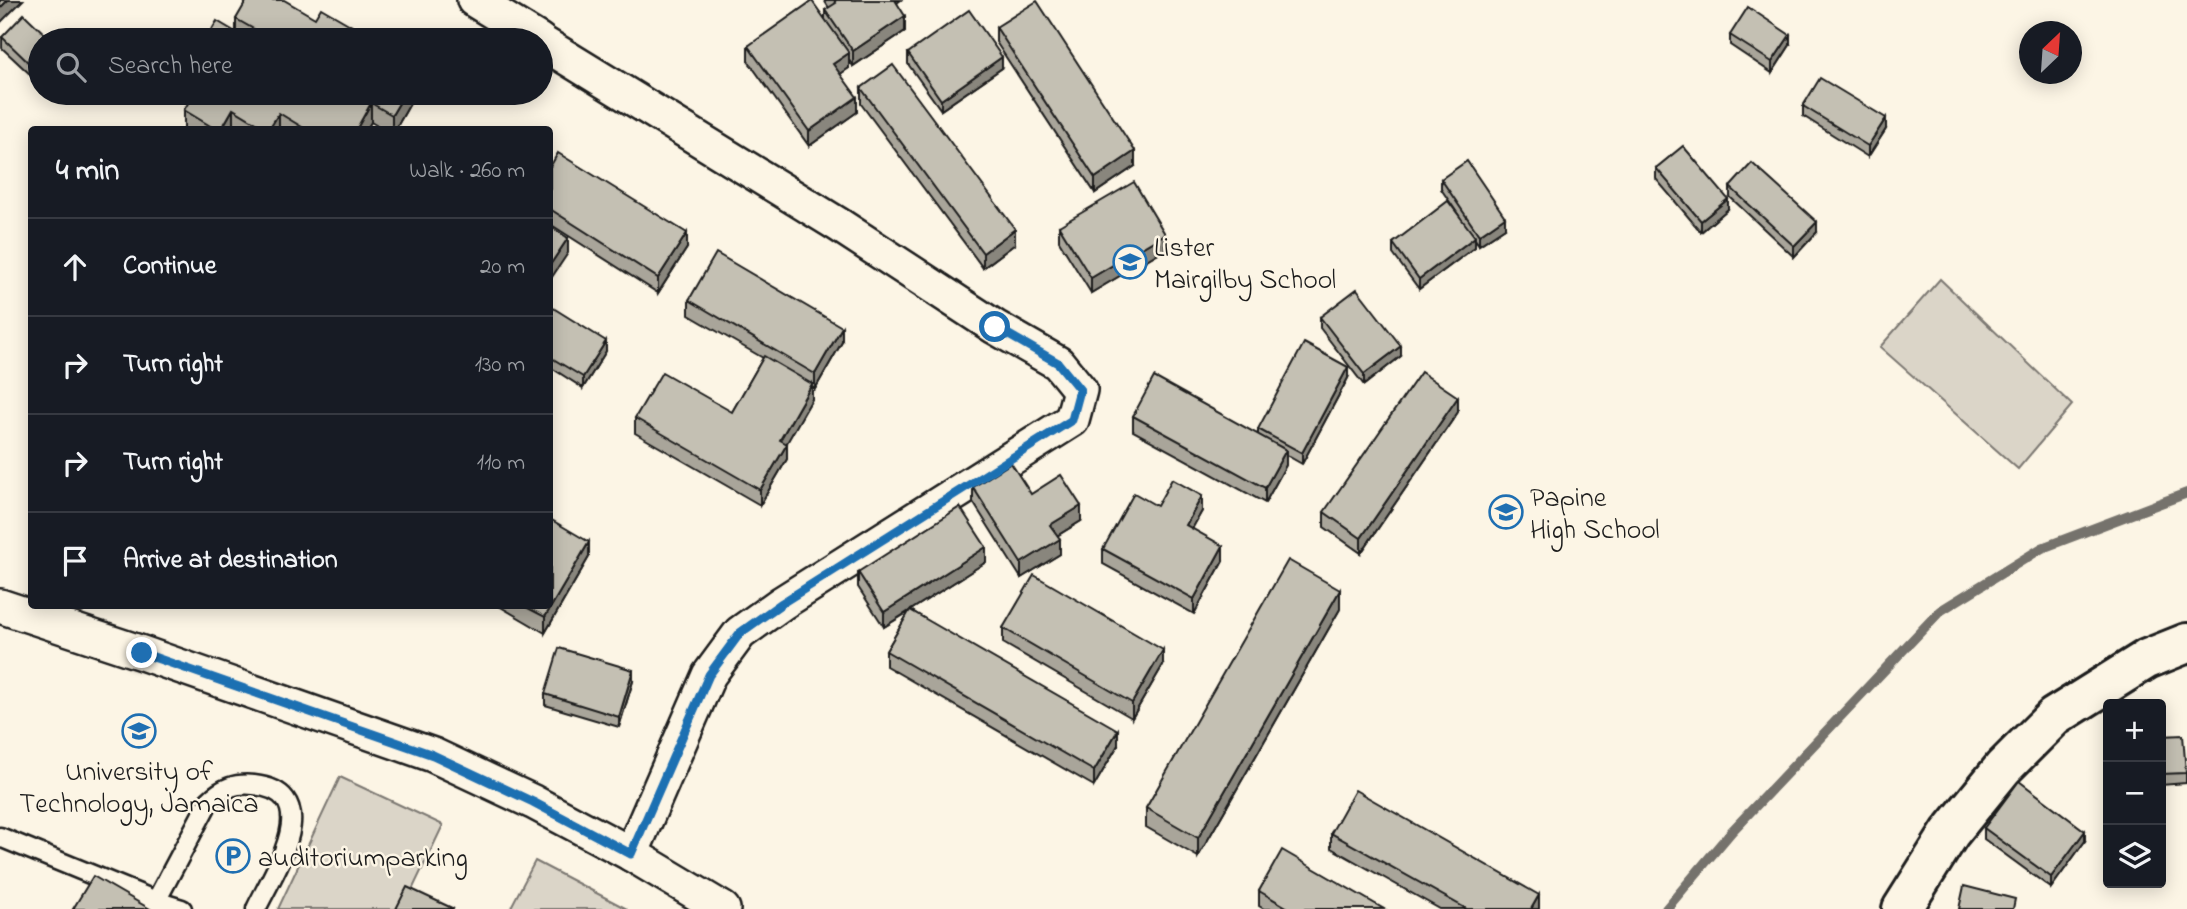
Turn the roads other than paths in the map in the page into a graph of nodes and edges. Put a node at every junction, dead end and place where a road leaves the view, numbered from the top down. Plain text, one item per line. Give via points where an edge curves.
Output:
1 (474, 0) edge
2 (519, 28) edge
3 (553, 49) edge
4 (0, 606) edge
5 (2187, 643) edge
6 (0, 837) edge
7 (631, 854) junction
8 (156, 901) junction
9 (182, 909) edge
10 (256, 909) edge
11 (723, 909) edge
12 (1902, 909) edge

1 - 2 street
3 - 7 street via 1058,363 1080,390 1072,420 740,633 709,675
4 - 7 street via 433,755
5 - 12 main road via 2147,659 2054,717 2003,768 1950,833
6 - 8 lane
7 - 11 street
8 - 9 lane
8 - 10 lane via 209,801 234,785 255,785 285,800 292,814 290,836

